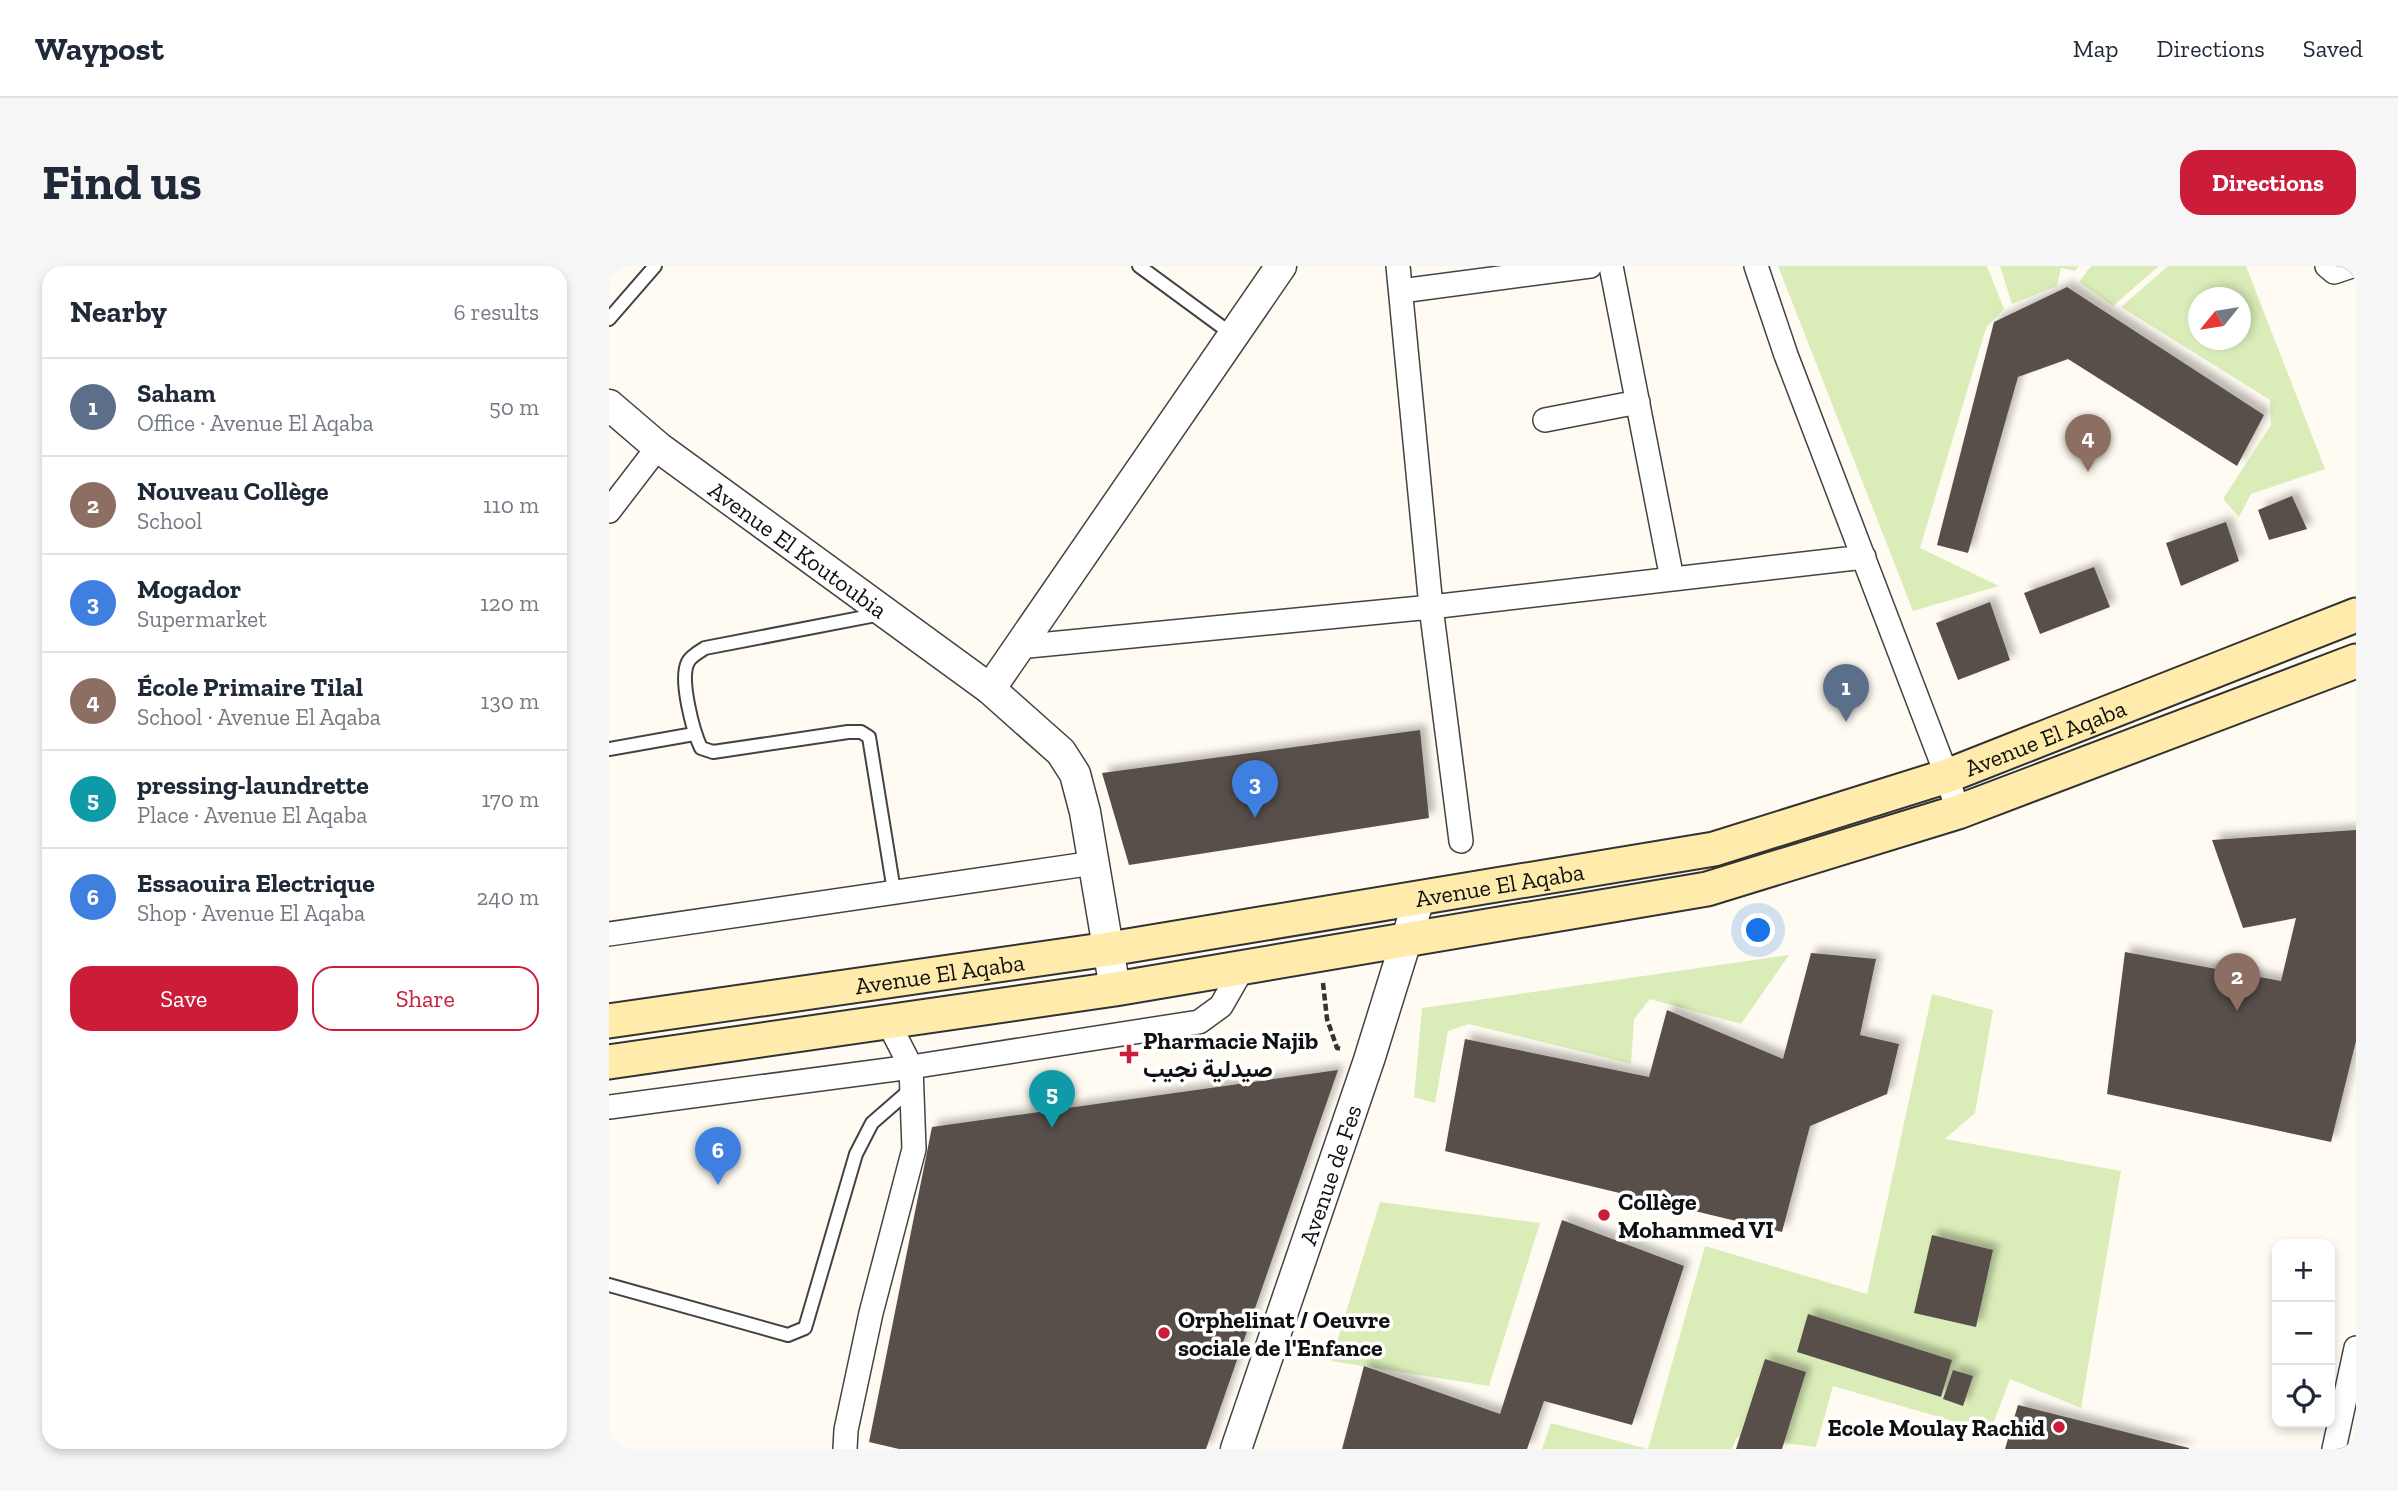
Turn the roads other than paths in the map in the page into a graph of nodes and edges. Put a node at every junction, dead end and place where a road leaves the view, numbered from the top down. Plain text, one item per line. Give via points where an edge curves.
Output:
1 (655, 266) edge
2 (1139, 266) edge
3 (1281, 266) edge
4 (1398, 266) edge
5 (1590, 266) edge
6 (1611, 266) edge
7 (1756, 266) edge
8 (2327, 266) edge
9 (2352, 266) edge
10 (1401, 291) junction
11 (609, 319) edge
12 (1233, 335) junction
13 (1638, 402) junction
14 (609, 405) edge
15 (1545, 420) dead end
16 (658, 447) junction
17 (609, 511) edge
18 (1864, 557) junction
19 (1672, 579) junction
20 (1431, 607) junction
21 (885, 614) junction
22 (2356, 615) edge
23 (1018, 647) junction
24 (2355, 663) edge
25 (990, 689) junction
26 (694, 734) junction
27 (609, 749) edge
28 (1947, 776) junction
29 (1958, 812) junction
30 (1461, 841) dead end
31 (1094, 863) junction
32 (894, 891) junction
33 (1419, 899) junction
34 (609, 934) edge
35 (1407, 939) junction
36 (1109, 949) junction
37 (1244, 966) junction
38 (1115, 989) junction
39 (609, 1020) edge
40 (888, 1022) junction
41 (609, 1062) edge
42 (912, 1078) junction
43 (609, 1107) edge
44 (609, 1285) edge
45 (2356, 1348) edge
46 (2343, 1438) edge
47 (845, 1449) edge
48 (1236, 1449) edge

1 - 11 lane
2 - 12 lane
3 - 12 street
4 - 10 street
5 - 10 street
6 - 13 street
7 - 18 street
8 - 9 street via 2335,272
10 - 20 street
12 - 23 street
13 - 15 street
13 - 19 street
14 - 16 street, Avenue El Koutoubia
16 - 17 street
16 - 21 street, Avenue El Koutoubia
18 - 19 street
18 - 28 street
19 - 20 street
20 - 23 street
20 - 30 street
21 - 25 street, Avenue El Koutoubia
21 - 26 lane via 705,648 689,659 684,673
22 - 28 main road, Avenue El Aqaba
23 - 25 street
24 - 29 main road, Avenue El Aqaba
25 - 31 street, Avenue El Koutoubia via 1061,752 1075,774
26 - 27 lane
26 - 32 lane via 701,748 713,752 848,732 869,737
28 - 29 street
28 - 33 main road, Avenue El Aqaba via 1714,849
29 - 35 main road, Avenue El Aqaba via 1707,889
31 - 32 street
31 - 36 street, Avenue El Koutoubia
32 - 34 street
33 - 35 street, Avenue de Fes
33 - 36 main road, Avenue El Aqaba
35 - 37 main road, Avenue El Aqaba
35 - 48 street, Avenue de Fes
36 - 38 street, Avenue El Koutoubia
36 - 39 main road, Avenue El Aqaba
37 - 38 main road, Avenue El Aqaba
37 - 42 street via 1220,1006 1199,1022
38 - 40 main road, Avenue El Aqaba
40 - 41 main road, Avenue El Aqaba
40 - 42 street
42 - 43 street
42 - 44 lane via 872,1123 856,1154 805,1328 787,1335
42 - 47 street via 914,1149 871,1312
45 - 46 street

